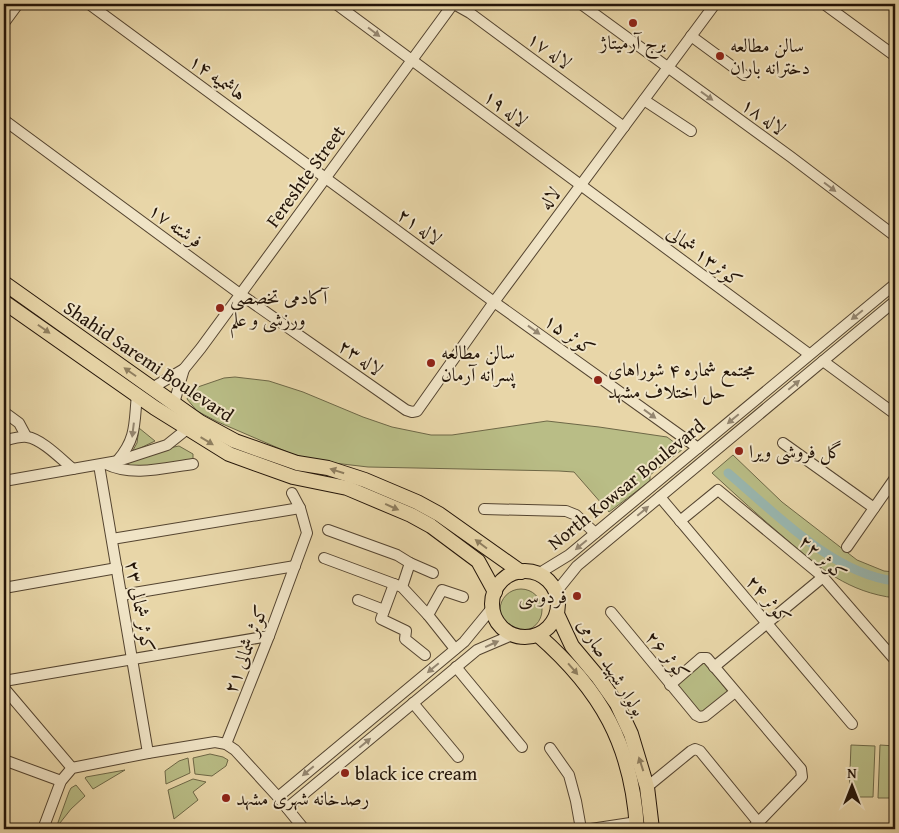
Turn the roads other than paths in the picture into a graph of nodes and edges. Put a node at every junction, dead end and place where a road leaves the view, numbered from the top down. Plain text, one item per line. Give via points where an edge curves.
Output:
1 (18, 4) edge
2 (89, 4) edge
3 (336, 4) edge
4 (454, 4) edge
5 (581, 4) edge
6 (715, 4) edge
7 (824, 4) edge
8 (4, 24) edge
9 (691, 36) junction
10 (895, 56) edge
11 (412, 60) junction
12 (668, 67) junction
13 (744, 75) dead end
14 (644, 100) junction
15 (4, 120) edge
16 (624, 127) junction
17 (691, 131) dead end
18 (325, 178) junction
19 (580, 185) junction
20 (895, 236) edge
21 (4, 283) edge
22 (895, 284) edge
23 (240, 294) junction
24 (20, 295) junction
25 (494, 302) junction
26 (7, 304) edge
27 (894, 305) edge
28 (809, 354) junction
29 (823, 361) junction
30 (184, 368) junction
31 (152, 388) junction
32 (137, 395) junction
33 (174, 403) junction
34 (4, 412) edge
35 (412, 412) joint
36 (895, 414) edge
37 (187, 429) junction
38 (26, 436) junction
39 (4, 441) edge
40 (783, 443) dead end
41 (698, 448) junction
42 (118, 461) junction
43 (102, 464) junction
44 (192, 464) dead end
45 (73, 469) junction
46 (895, 478) edge
47 (4, 481) edge
48 (292, 493) dead end
49 (660, 497) junction
50 (300, 508) junction
51 (874, 508) junction
52 (484, 509) dead end
53 (680, 521) junction
54 (328, 530) dead end
55 (595, 533) junction
56 (112, 539) junction
57 (847, 548) dead end
58 (324, 558) dead end
59 (410, 563) junction
60 (295, 566) junction
61 (117, 568) junction
62 (521, 572) junction
63 (433, 573) dead end
64 (538, 574) junction
65 (822, 577) junction
66 (398, 586) junction
67 (4, 588) edge
68 (494, 592) junction
69 (556, 592) junction
70 (122, 595) junction
71 (463, 597) dead end
72 (358, 600) dead end
73 (492, 608) junction
74 (384, 610) junction
75 (611, 612) dead end
76 (557, 614) junction
77 (428, 615) junction
78 (767, 623) junction
79 (512, 635) junction
80 (538, 635) junction
81 (269, 636) junction
82 (456, 649) junction
83 (425, 655) dead end
84 (133, 660) junction
85 (895, 660) edge
86 (456, 667) junction
87 (714, 667) junction
88 (4, 681) edge
89 (670, 685) junction
90 (4, 688) edge
91 (735, 692) junction
92 (4, 697) edge
93 (16, 702) junction
94 (413, 703) junction
95 (852, 724) dead end
96 (226, 744) junction
97 (522, 747) dead end
98 (550, 748) dead end
99 (148, 753) junction
100 (458, 757) dead end
101 (4, 760) edge
102 (72, 768) junction
103 (61, 781) junction
104 (648, 787) junction
105 (278, 797) junction
106 (287, 808) junction
107 (637, 826) edge
108 (755, 826) edge
109 (42, 829) edge
110 (304, 829) edge
111 (581, 829) edge
112 (591, 829) edge
113 (652, 829) edge

1 - 8 street
2 - 18 street, هاشمیه ۱۴
3 -> 11 street, لاله ۱۹
4 - 11 street, Fereshte Street
4 - 16 street, لاله ۱۷
5 - 12 street, لاله ۱۸
6 - 9 street, لاله
7 - 10 street
9 - 12 street, لاله
9 - 13 street
11 - 18 street, Fereshte Street
11 - 19 street, لاله ۱۹
12 - 14 street, لاله
12 -> 20 street, لاله ۱۸
14 - 16 street, لاله
14 - 17 street
15 - 23 street, فرشته ۱۷
16 - 19 street, لاله
18 - 23 street, Fereshte Street
18 - 25 street, لاله ۲۱
19 - 25 street, لاله
19 - 28 street, کوثر۱۳ شمالی
21 - 24 main road, Shahid Saremi Boulevard
22 -> 28 street, North Kowsar Boulevard
23 - 30 street, Fereshte Street
23 - 35 street, لاله ۲۳
24 - 26 main road
31 -> 24 main road, Shahid Saremi Boulevard
25 - 35 street, لاله via 417,411
25 -> 41 street, کوثر ۱۵
26 -> 32 main road, Shahid Saremi Boulevard
27 - 29 street, North Kowsar Boulevard
28 -> 41 street, North Kowsar Boulevard
29 - 36 street
49 -> 29 street, North Kowsar Boulevard
30 - 31 street, Fereshte Street
30 - 33 street, Fereshte Street
31 - 33 main road, Shahid Saremi Boulevard
32 - 37 main road, Shahid Saremi Boulevard
32 -> 42 street via 133,437
62 -> 33 main road, Shahid Saremi Boulevard via 417,502 357,477 297,462 235,441
34 - 38 street via 18,423
37 - 42 street via 167,444
37 -> 68 main road, Shahid Saremi Boulevard via 229,454 293,477 346,488 431,526 478,560
38 - 39 street
38 - 45 street
40 - 51 street
41 - 55 street, North Kowsar Boulevard
42 - 43 street
43 - 44 street via 117,469 144,470
43 - 45 street
43 - 56 street, کوثر شمالی ۲۳
45 - 47 street
46 - 51 street
48 - 50 street, کوثر شمالی ۲۱
49 - 53 street, کوثر ۲۴
69 -> 49 street, North Kowsar Boulevard via 577,566
50 - 56 street
50 - 60 street, کوثر شمالی ۲۱ via 307,532
51 - 57 street
52 - 55 street via 566,511 576,515
53 - 65 street, کوثر ۲۲ via 718,490
53 - 78 street, کوثر ۲۴
54 - 59 street via 397,555
55 -> 64 street, North Kowsar Boulevard via 569,555
56 - 61 street, کوثر شمالی ۲۳
58 - 66 street
59 - 63 street
59 - 66 street
60 - 70 street
60 - 81 street, کوثر شمالی ۲۱
61 - 67 street
61 - 70 street, کوثر شمالی ۲۳
62 - 64 main road
62 - 68 main road via 505,578
64 - 69 main road via 552,584
65 - 78 street
65 - 85 street, کوثر ۲۲
66 - 74 street
66 - 77 street
68 - 73 main road
69 - 76 main road
70 - 84 street, کوثر شمالی ۲۳
71 - 77 street via 442,590
72 - 74 street
73 - 79 main road via 499,624
73 - 82 street
74 - 83 street via 380,618 406,631 405,640
75 - 89 street, کوثر ۲۶
76 - 80 main road via 548,628
104 -> 76 main road, بولوار شهید صارمی via 632,734 617,704 572,646
77 - 82 street
78 - 87 street
78 - 95 street, کوثر ۲۴
79 - 80 main road
86 -> 79 street via 476,650
80 -> 107 main road, بولوار شهید صارمی via 587,685 619,739 630,774
81 - 84 street
81 - 96 street, کوثر شمالی ۲۱
82 -> 105 street
84 - 88 street
84 - 99 street, کوثر شمالی ۲۳
86 - 94 street
86 - 97 street
87 - 89 street via 707,658 701,658
87 - 91 street
89 - 91 street, کوثر ۲۶ via 700,717
90 - 93 street
91 - 108 street via 803,773
92 - 93 street
93 - 102 street
94 - 100 street
106 -> 94 street
96 - 99 street via 215,742
96 - 105 street
98 - 111 street via 569,775
99 - 102 street
101 - 103 street
102 - 103 street
103 - 109 street
104 - 108 street via 696,749
104 - 113 main road, بولوار شهید صارمی
105 - 106 street
106 - 110 street
107 - 112 street

